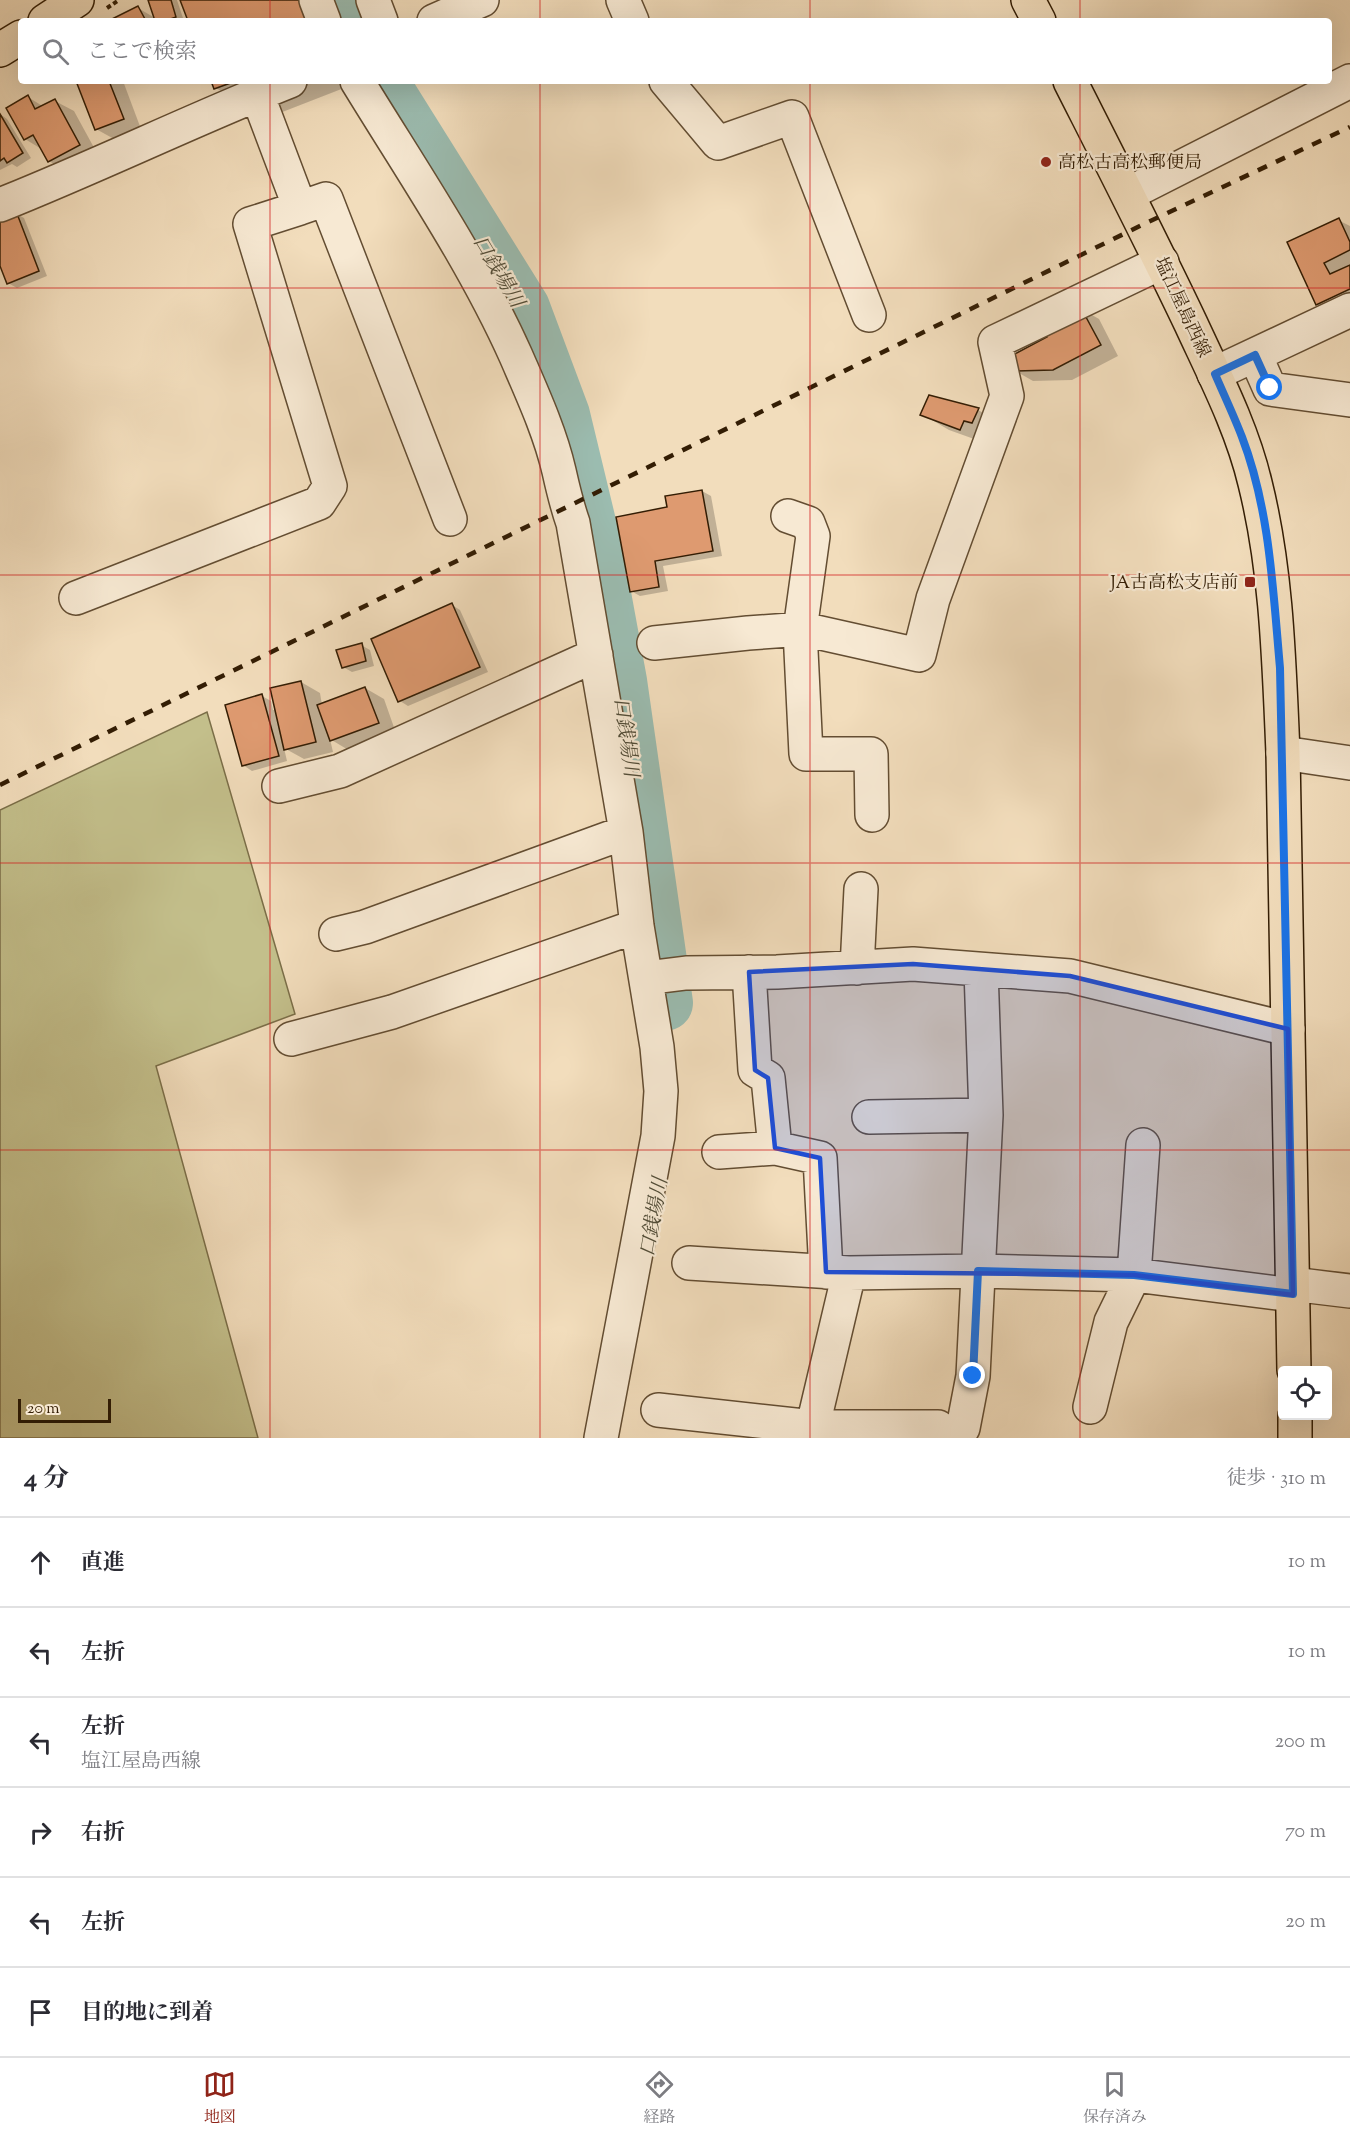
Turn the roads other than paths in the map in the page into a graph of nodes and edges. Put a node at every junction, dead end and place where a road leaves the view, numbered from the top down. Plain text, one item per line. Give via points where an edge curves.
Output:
1 (77, 0) edge
2 (316, 0) edge
3 (373, 0) edge
4 (482, 0) edge
5 (623, 0) edge
6 (1028, 0) edge
7 (50, 18) edge
8 (323, 18) edge
9 (380, 18) edge
10 (441, 18) edge
11 (631, 18) edge
12 (1037, 18) edge
13 (18, 39) edge
14 (0, 50) edge
15 (1350, 81) edge
16 (282, 84) edge
17 (359, 84) edge
18 (669, 84) edge
19 (1072, 84) edge
20 (257, 94) junction
21 (1128, 194) junction
22 (0, 205) edge
23 (300, 208) junction
24 (1162, 262) junction
25 (1350, 310) edge
26 (869, 315) dead end
27 (1255, 355) junction
28 (1215, 374) junction
29 (1350, 400) edge
30 (788, 516) dead end
31 (450, 519) dead end
32 (76, 598) dead end
33 (800, 630) junction
34 (654, 643) dead end
35 (596, 655) junction
36 (1283, 753) junction
37 (1350, 763) edge
38 (279, 786) dead end
39 (872, 815) dead end
40 (626, 832) junction
41 (861, 889) dead end
42 (637, 926) junction
43 (336, 934) dead end
44 (857, 968) junction
45 (981, 970) junction
46 (749, 972) junction
47 (646, 978) junction
48 (1288, 1029) junction
49 (291, 1039) dead end
50 (986, 1115) junction
51 (869, 1117) dead end
52 (1143, 1145) dead end
53 (775, 1148) junction
54 (719, 1152) dead end
55 (689, 1263) dead end
56 (978, 1271) junction
57 (838, 1272) junction
58 (1134, 1275) junction
59 (1293, 1289) junction
60 (1350, 1291) edge
61 (1294, 1366) edge
62 (1090, 1407) dead end
63 (658, 1410) dead end
64 (1295, 1420) edge
65 (811, 1433) edge
66 (601, 1438) edge
67 (1295, 1438) edge

1 - 7 main road
2 - 8 street
3 - 9 street
4 - 10 street
5 - 11 street
6 - 12 main road
13 - 14 main road
15 - 21 street
16 - 20 street
17 - 35 street via 485,292 516,356 559,470 573,523
18 - 26 street via 718,143 792,117
19 - 21 main road, 塩江屋島西線
20 - 22 street
20 - 23 street
21 - 24 main road, 塩江屋島西線
23 - 31 street via 326,199
23 - 32 street via 250,224 330,486 320,503
24 - 28 main road, 塩江屋島西線
24 - 33 street via 995,342 1007,396 933,599 919,655
25 - 27 street
27 - 28 street
27 - 29 street via 1270,388
28 - 36 main road, 塩江屋島西線 via 1242,438 1264,526 1280,668
30 - 33 street via 808,522 813,536
33 - 34 street
33 - 39 street via 806,754 871,754
35 - 38 street via 340,771
35 - 40 street
36 - 37 street
36 - 48 main road, 塩江屋島西線
40 - 42 street
40 - 43 street via 365,927
41 - 44 street
42 - 47 street
42 - 49 street via 392,1012
44 - 45 street via 913,964
44 - 46 street
45 - 48 street via 1070,976
45 - 50 street
46 - 47 street
46 - 53 street via 755,1070 768,1078
47 - 66 street via 661,1091 658,1136
48 - 59 main road, 塩江屋島西線
50 - 51 street
50 - 56 street
52 - 58 street
53 - 54 street
53 - 57 street via 820,1158
55 - 57 street
56 - 57 street
56 - 58 street
56 - 65 street via 973,1376 950,1427
57 - 65 street
58 - 59 street
58 - 62 street via 1112,1322
59 - 60 street
59 - 61 main road, 塩江屋島西線
63 - 65 street
64 - 67 main road

